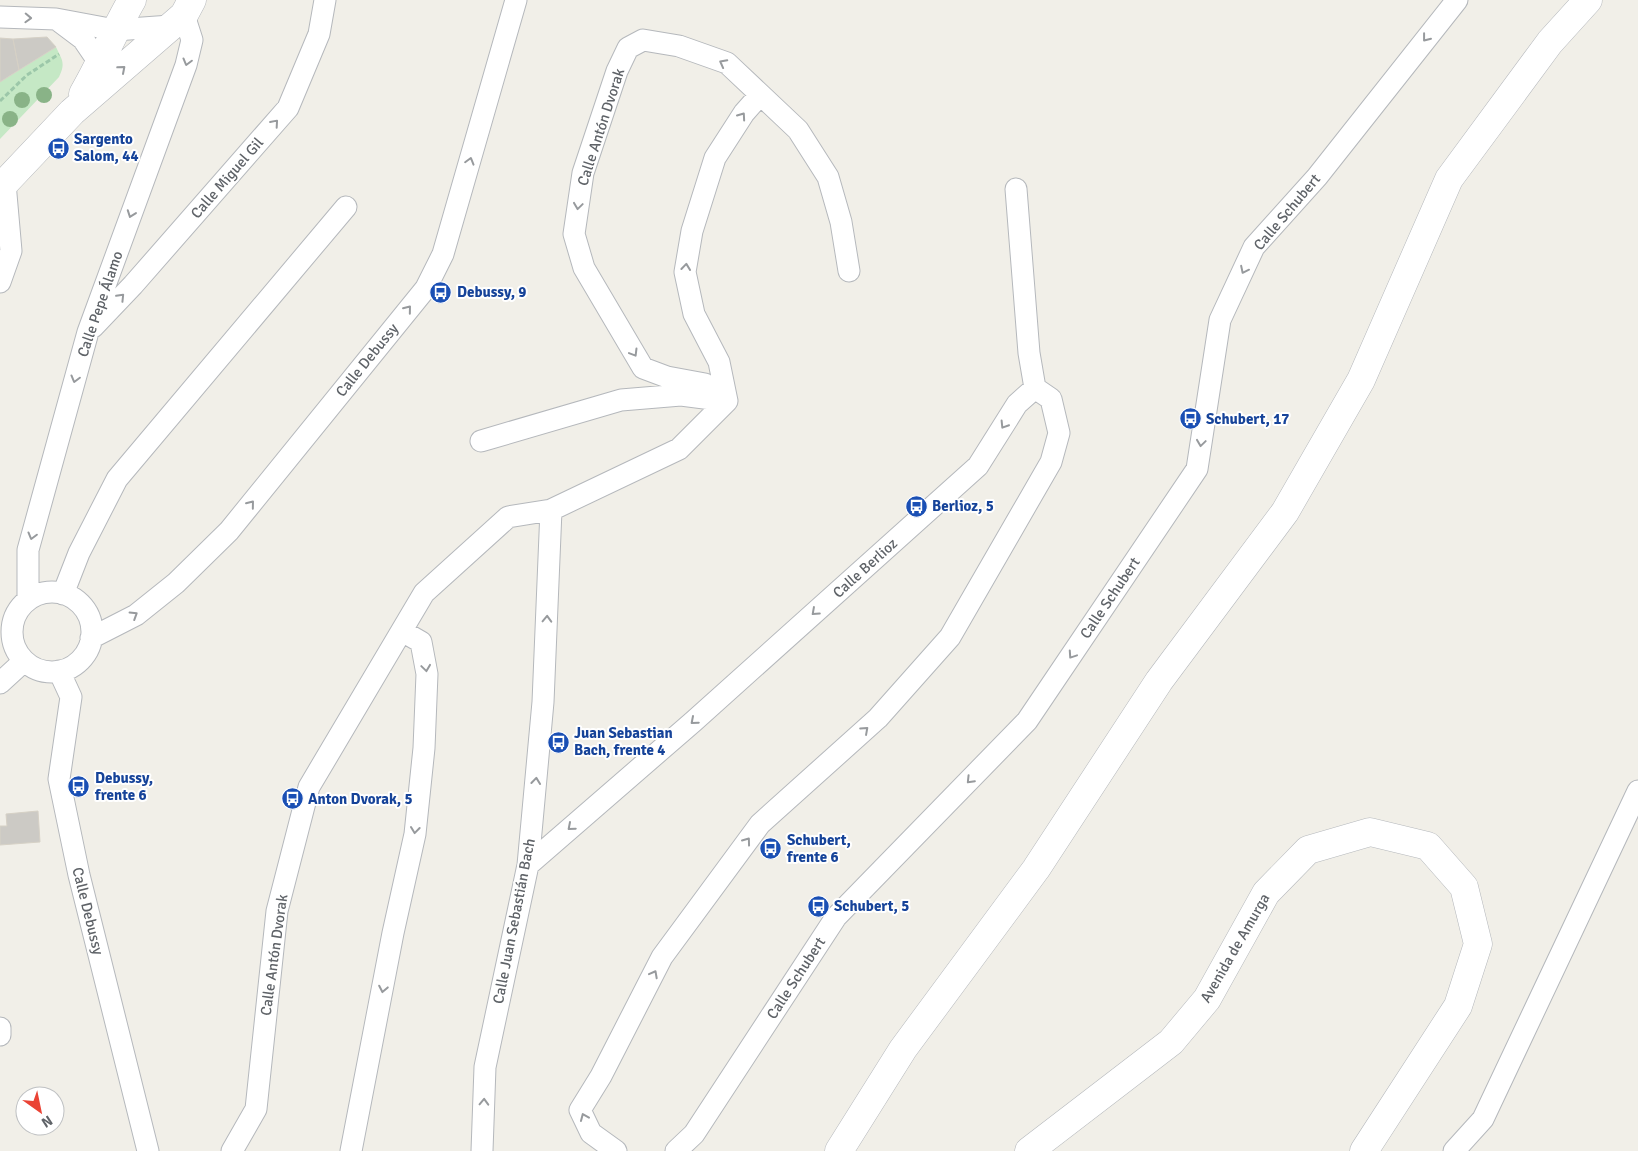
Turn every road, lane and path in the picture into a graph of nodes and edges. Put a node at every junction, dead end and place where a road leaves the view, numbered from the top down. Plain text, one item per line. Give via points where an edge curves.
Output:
1 (132, 0) edge
2 (325, 0) edge
3 (516, 0) edge
4 (1457, 0) edge
5 (1588, 0) edge
6 (183, 14) edge
7 (0, 17) edge
8 (56, 19) junction
9 (115, 30) junction
10 (59, 54) dead end
11 (100, 64) junction
12 (760, 95) junction
13 (0, 101) edge
14 (72, 112) junction
15 (3, 185) edge
16 (1016, 189) dead end
17 (346, 207) dead end
18 (849, 271) dead end
19 (0, 282) edge
20 (88, 332) junction
21 (1035, 388) junction
22 (727, 401) junction
23 (481, 441) dead end
24 (551, 510) junction
25 (63, 594) junction
26 (28, 600) junction
27 (402, 631) junction
28 (91, 638) junction
29 (24, 661) junction
30 (59, 671) junction
31 (0, 684) edge
32 (1638, 791) edge
33 (528, 865) junction
34 (0, 1028) edge
35 (0, 1035) edge
36 (1366, 1149) edge
37 (148, 1151) edge
38 (232, 1151) edge
39 (351, 1151) edge
40 (482, 1151) edge
41 (616, 1151) edge
42 (676, 1151) edge
43 (839, 1151) edge
44 (1030, 1151) edge
45 (1454, 1151) edge

1 - 9 street
20 -> 2 street, Calle Miguel Gil via 288,108 319,34
28 -> 3 street, Calle Debussy via 136,615 176,583 229,531 426,288 443,254
4 -> 42 street, Calle Schubert via 1317,177 1254,247 1220,320 1197,468 1027,722 836,917 694,1134
5 - 43 street via 1550,42 1448,179 1361,380 1285,512 1159,681 1036,869 903,1049
6 - 9 street
14 -> 6 street
6 -> 20 street, Calle Pepe Álamo via 192,40 186,65
7 -> 8 street
8 - 9 street
8 - 11 street via 83,40
9 - 11 street
10 - 13 path via 27,75
11 - 14 street
12 - 18 street, Calle Antón Dvorak via 798,130 828,178 841,222
22 -> 12 street via 719,362 694,314 685,272 692,231 715,158 744,113
12 -> 22 street, Calle Antón Dvorak via 727,63 679,46 643,40 628,48 617,71 583,173 574,234 584,268 643,368 667,377 705,384
14 - 15 street
15 - 19 street via 10,251
16 - 21 street via 1029,353
17 - 25 street via 117,479 79,553
20 -> 26 street, Calle Pepe Álamo via 28,550
21 -> 33 street, Calle Berlioz via 1017,404 978,466
41 -> 21 street via 591,1132 580,1110 662,957 760,824 878,718 950,637 1051,462 1059,433 1051,399
22 - 23 street via 681,395 621,400
22 - 24 street, Calle Antón Dvorak via 679,448
24 - 27 street, Calle Antón Dvorak via 508,517 424,592
33 -> 24 street, Calle Juan Sebastián Bach via 543,702
25 - 26 street via 39,594
25 - 28 street via 82,606 92,627
26 - 29 street via 18,610 12,636
27 - 38 street, Calle Antón Dvorak via 309,788 277,911 256,1109
27 -> 39 street via 421,642 427,674 424,748 414,834
28 - 30 street via 88,650 80,660
29 - 30 street via 46,672
29 - 31 street
30 - 37 street, Calle Debussy via 71,697 60,779 79,875
32 - 45 street via 1482,1118
40 -> 33 street, Calle Juan Sebastián Bach via 485,1067
34 - 35 street
36 - 44 street, Avenida de Amurga via 1458,1006 1478,944 1464,887 1428,846 1370,832 1308,850 1266,893 1207,1000 1171,1042

